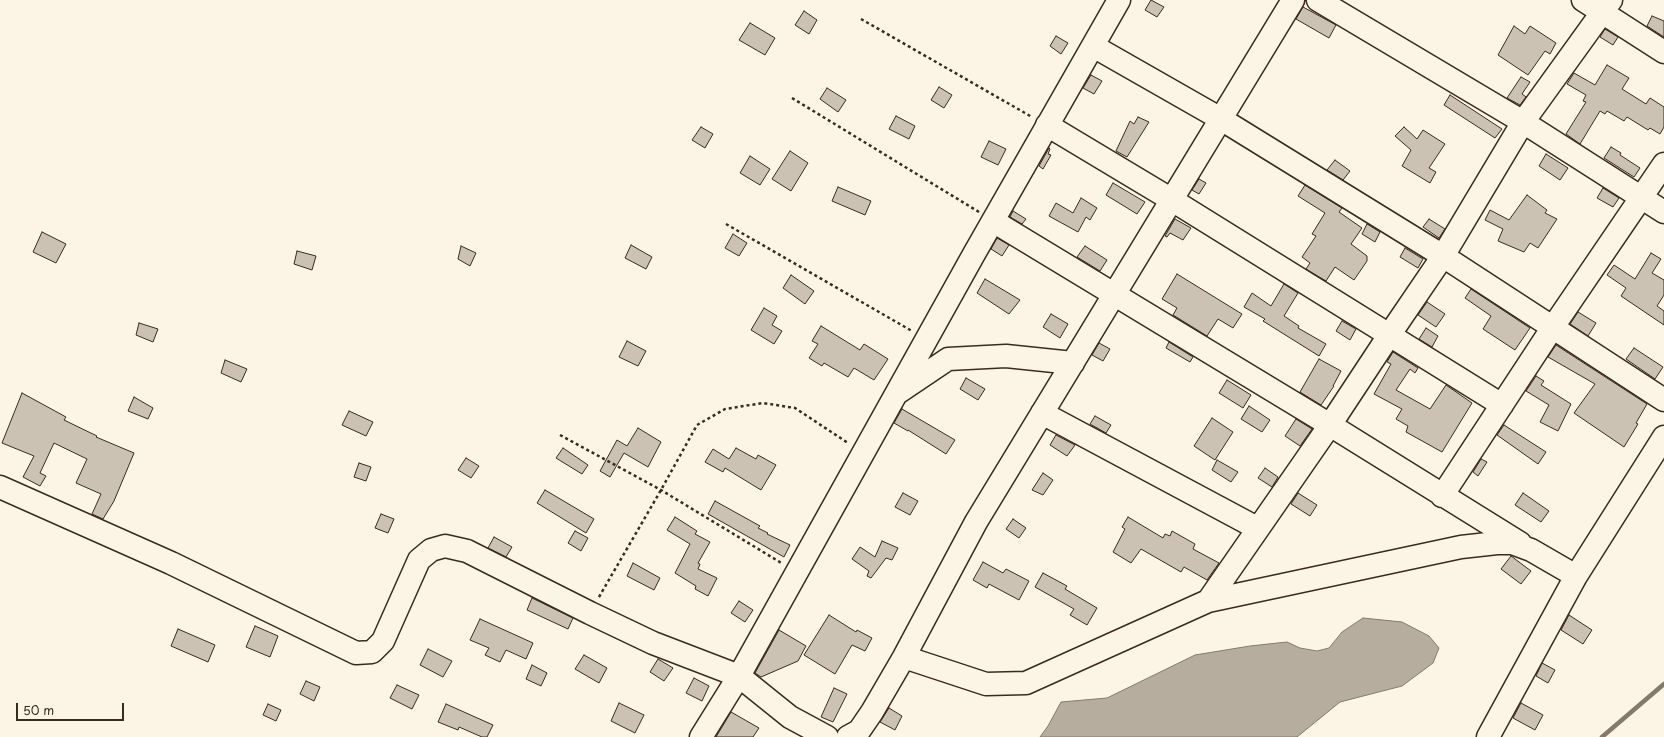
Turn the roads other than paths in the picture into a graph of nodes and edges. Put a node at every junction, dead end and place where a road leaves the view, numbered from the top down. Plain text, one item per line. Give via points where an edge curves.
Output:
1 (1119, 0) edge
2 (1293, 0) edge
3 (1318, 0) edge
4 (1582, 0) edge
5 (1607, 6) edge
6 (1093, 46) junction
7 (1664, 52) edge
8 (1221, 120) junction
9 (1523, 122) junction
10 (1047, 126) junction
11 (1664, 164) edge
12 (1641, 197) junction
13 (1172, 200) junction
14 (1664, 212) edge
15 (993, 221) junction
16 (1443, 256) junction
17 (1114, 295) junction
18 (1553, 327) junction
19 (1390, 334) junction
20 (1073, 363) junction
21 (896, 394) junction
22 (1664, 400) edge
23 (1502, 405) junction
24 (1042, 413) junction
25 (1330, 424) junction
26 (1664, 437) edge
27 (0, 487) edge
28 (1442, 496) junction
29 (1257, 528) junction
30 (1531, 550) junction
31 (1576, 576) junction
32 (1208, 600) junction
33 (904, 657) junction
34 (738, 676) junction
35 (701, 737) edge
36 (827, 737) edge
37 (848, 737) edge
38 (1488, 737) edge

1 - 6 street
2 - 8 street
3 - 9 street
4 - 5 street
5 - 7 street
5 - 9 street
6 - 8 street
6 - 10 street
8 - 13 street
8 - 16 street
9 - 12 street
9 - 16 street
10 - 13 street
10 - 15 street
11 - 12 street
12 - 14 street
12 - 18 street
13 - 17 street
13 - 19 street
15 - 17 street
15 - 21 street
16 - 18 street
16 - 19 street
17 - 20 street
17 - 25 street
18 - 22 street
18 - 23 street
19 - 23 street
19 - 25 street
20 - 21 street via 1006,356 948,359
20 - 24 street
21 - 34 street
23 - 28 street
24 - 29 street
24 - 33 street via 976,522
25 - 28 street
25 - 29 street
26 - 31 street
27 - 34 street via 171,563 356,653 372,652 383,642 419,560 431,550 445,546 467,551 590,614 653,643
28 - 30 street
29 - 32 street
30 - 31 street
30 - 32 street via 1512,543 1461,547
31 - 38 street
32 - 33 street via 1026,683 986,684
33 - 37 street via 872,712 858,731
34 - 35 street
34 - 36 street via 790,717

